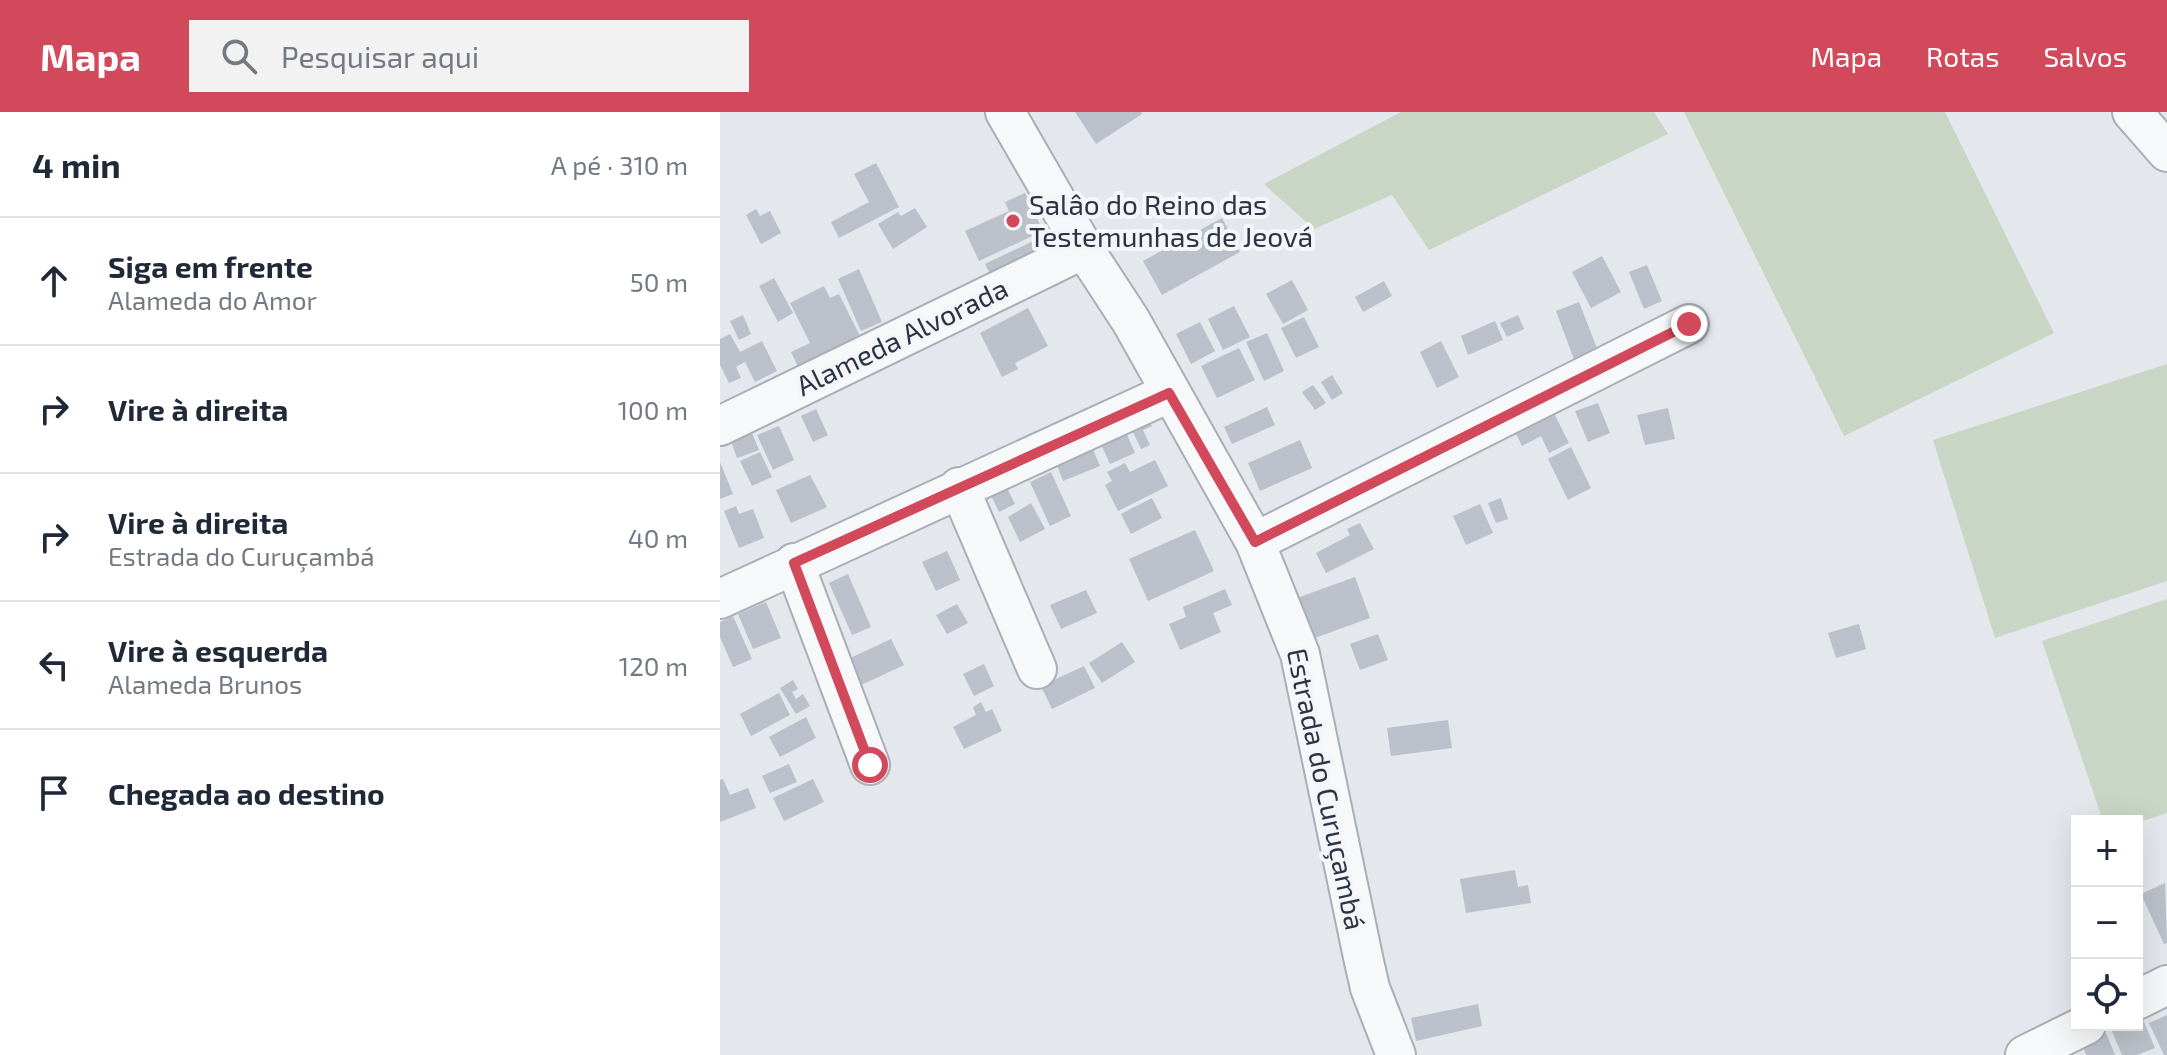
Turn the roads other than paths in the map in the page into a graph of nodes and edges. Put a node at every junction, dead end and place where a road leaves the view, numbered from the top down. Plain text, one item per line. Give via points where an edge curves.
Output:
1 (1005, 112) edge
2 (2132, 112) edge
3 (2167, 152) edge
4 (1084, 249) junction
5 (1689, 324) dead end
6 (1169, 393) junction
7 (720, 426) edge
8 (959, 487) junction
9 (1255, 542) junction
10 (794, 563) junction
11 (720, 599) edge
12 (1037, 669) dead end
13 (870, 765) dead end
14 (2167, 985) edge
15 (2143, 997) edge
16 (2074, 1031) edge
17 (1396, 1055) edge
18 (2025, 1055) edge

1 - 4 street, Estrada do Curuçambá
2 - 3 street
4 - 6 street, Estrada do Curuçambá
4 - 7 street, Alameda Alvorada
5 - 9 street
6 - 8 street
6 - 9 street, Estrada do Curuçambá
8 - 10 street
8 - 12 street
9 - 17 street, Estrada do Curuçambá via 1300,654 1368,978
10 - 11 street
10 - 13 street
14 - 15 street
16 - 18 street

